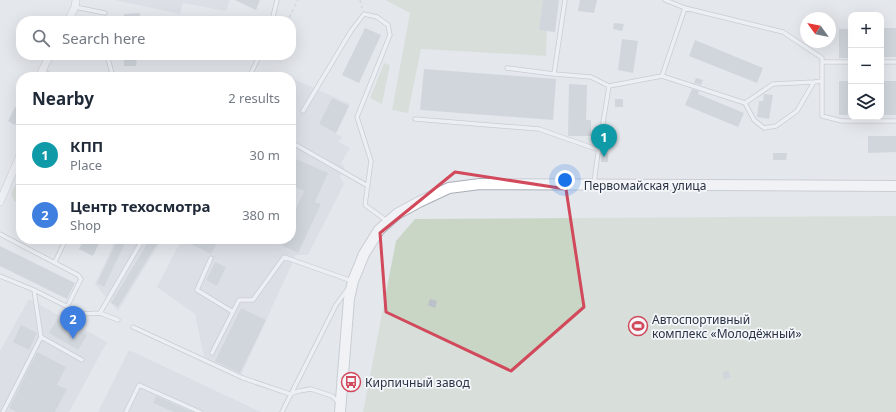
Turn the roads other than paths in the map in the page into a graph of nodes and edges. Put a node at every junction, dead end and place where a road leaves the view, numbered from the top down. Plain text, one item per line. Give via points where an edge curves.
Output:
1 (276, 0) edge
2 (565, 0) edge
3 (665, 0) edge
4 (75, 3) edge
5 (685, 8) junction
6 (105, 13) dead end
7 (70, 16) edge
8 (273, 16) edge
9 (47, 60) edge
10 (108, 60) edge
11 (258, 60) edge
12 (822, 62) junction
13 (848, 62) edge
14 (884, 62) edge
15 (896, 62) edge
16 (507, 68) dead end
17 (41, 72) edge
18 (112, 72) edge
19 (252, 72) edge
20 (554, 74) junction
21 (662, 76) junction
22 (822, 81) junction
23 (814, 82) junction
24 (609, 86) junction
25 (745, 103) junction
26 (303, 111) dead end
27 (415, 119) dead end
28 (896, 121) edge
29 (296, 145) edge
30 (599, 150) junction
31 (16, 165) edge
32 (594, 185) junction
33 (368, 186) junction
34 (896, 186) edge
35 (0, 202) edge
36 (388, 222) junction
37 (0, 234) edge
38 (16, 242) edge
39 (20, 244) edge
40 (64, 244) edge
41 (140, 244) edge
42 (211, 258) dead end
43 (55, 262) junction
44 (0, 276) edge
45 (353, 281) junction
46 (34, 290) junction
47 (67, 307) junction
48 (233, 312) junction
49 (100, 313) junction
50 (118, 320) dead end
51 (133, 327) dead end
52 (41, 337) junction
53 (212, 353) dead end
54 (82, 360) dead end
55 (290, 394) junction
56 (340, 408) edge
57 (3, 412) edge
58 (126, 412) edge
59 (200, 412) edge
60 (282, 412) edge

1 - 8 lane
2 - 20 lane
3 - 5 lane
4 - 6 lane
4 - 7 street
5 - 12 lane via 783,32 822,58
5 - 21 lane
9 - 17 street
10 - 18 lane
11 - 19 lane
12 - 13 lane
12 - 22 lane
14 - 15 lane
16 - 20 lane
20 - 24 lane via 591,77
21 - 24 lane
21 - 25 lane
22 - 23 lane
22 - 28 lane via 822,116 842,121
23 - 25 lane via 773,84
23 - 25 lane via 797,111 776,126 764,128 754,120
24 - 30 lane
26 - 33 lane via 364,14 377,17 388,25 390,35 357,117 371,161
27 - 30 lane via 539,129
29 - 33 lane
30 - 32 lane
31 - 35 street
32 - 34 street, Первомайская улица
32 - 36 street, Первомайская улица via 480,184 449,188 397,214
33 - 36 lane via 365,205
36 - 45 street, Первомайская улица via 379,230 364,254
37 - 38 lane
39 - 43 lane
40 - 43 lane
41 - 49 lane
42 - 48 lane via 197,290
43 - 47 lane via 81,279
44 - 46 lane
45 - 48 lane via 284,258 253,300 239,300
45 - 55 lane via 336,305
45 - 56 street, Первомайская улица via 349,299
46 - 47 lane
46 - 52 lane
47 - 49 lane via 82,314
48 - 53 lane
49 - 50 lane
51 - 55 lane via 243,378
52 - 54 lane
52 - 57 lane
55 - 56 lane via 312,389 332,396
55 - 60 lane
58 - 59 lane via 139,385

